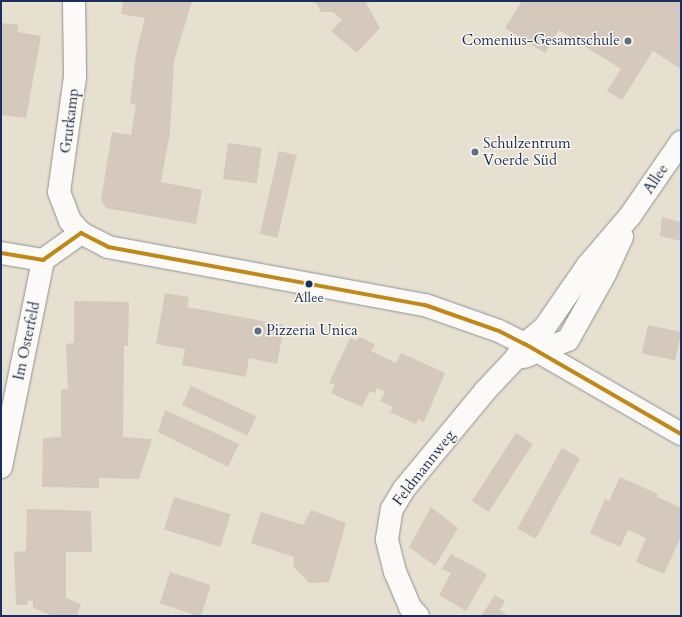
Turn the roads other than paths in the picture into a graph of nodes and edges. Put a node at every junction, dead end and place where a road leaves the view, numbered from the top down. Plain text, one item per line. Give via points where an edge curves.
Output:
1 (74, 1) edge
2 (681, 142) edge
3 (81, 233) junction
4 (1, 253) edge
5 (44, 260) junction
6 (526, 352) junction
7 (681, 434) edge
8 (1, 467) edge
9 (418, 616) edge

1 - 3 street, Grutkamp via 75,78 59,192 67,216
2 - 6 street, Allee via 630,216 588,265
3 - 5 street
3 - 6 street via 108,247 426,305 499,331
4 - 5 street
5 - 8 street, Im Osterfeld
6 - 7 street
6 - 9 street, Feldmannweg via 485,391 409,483 392,510 387,539 407,600

